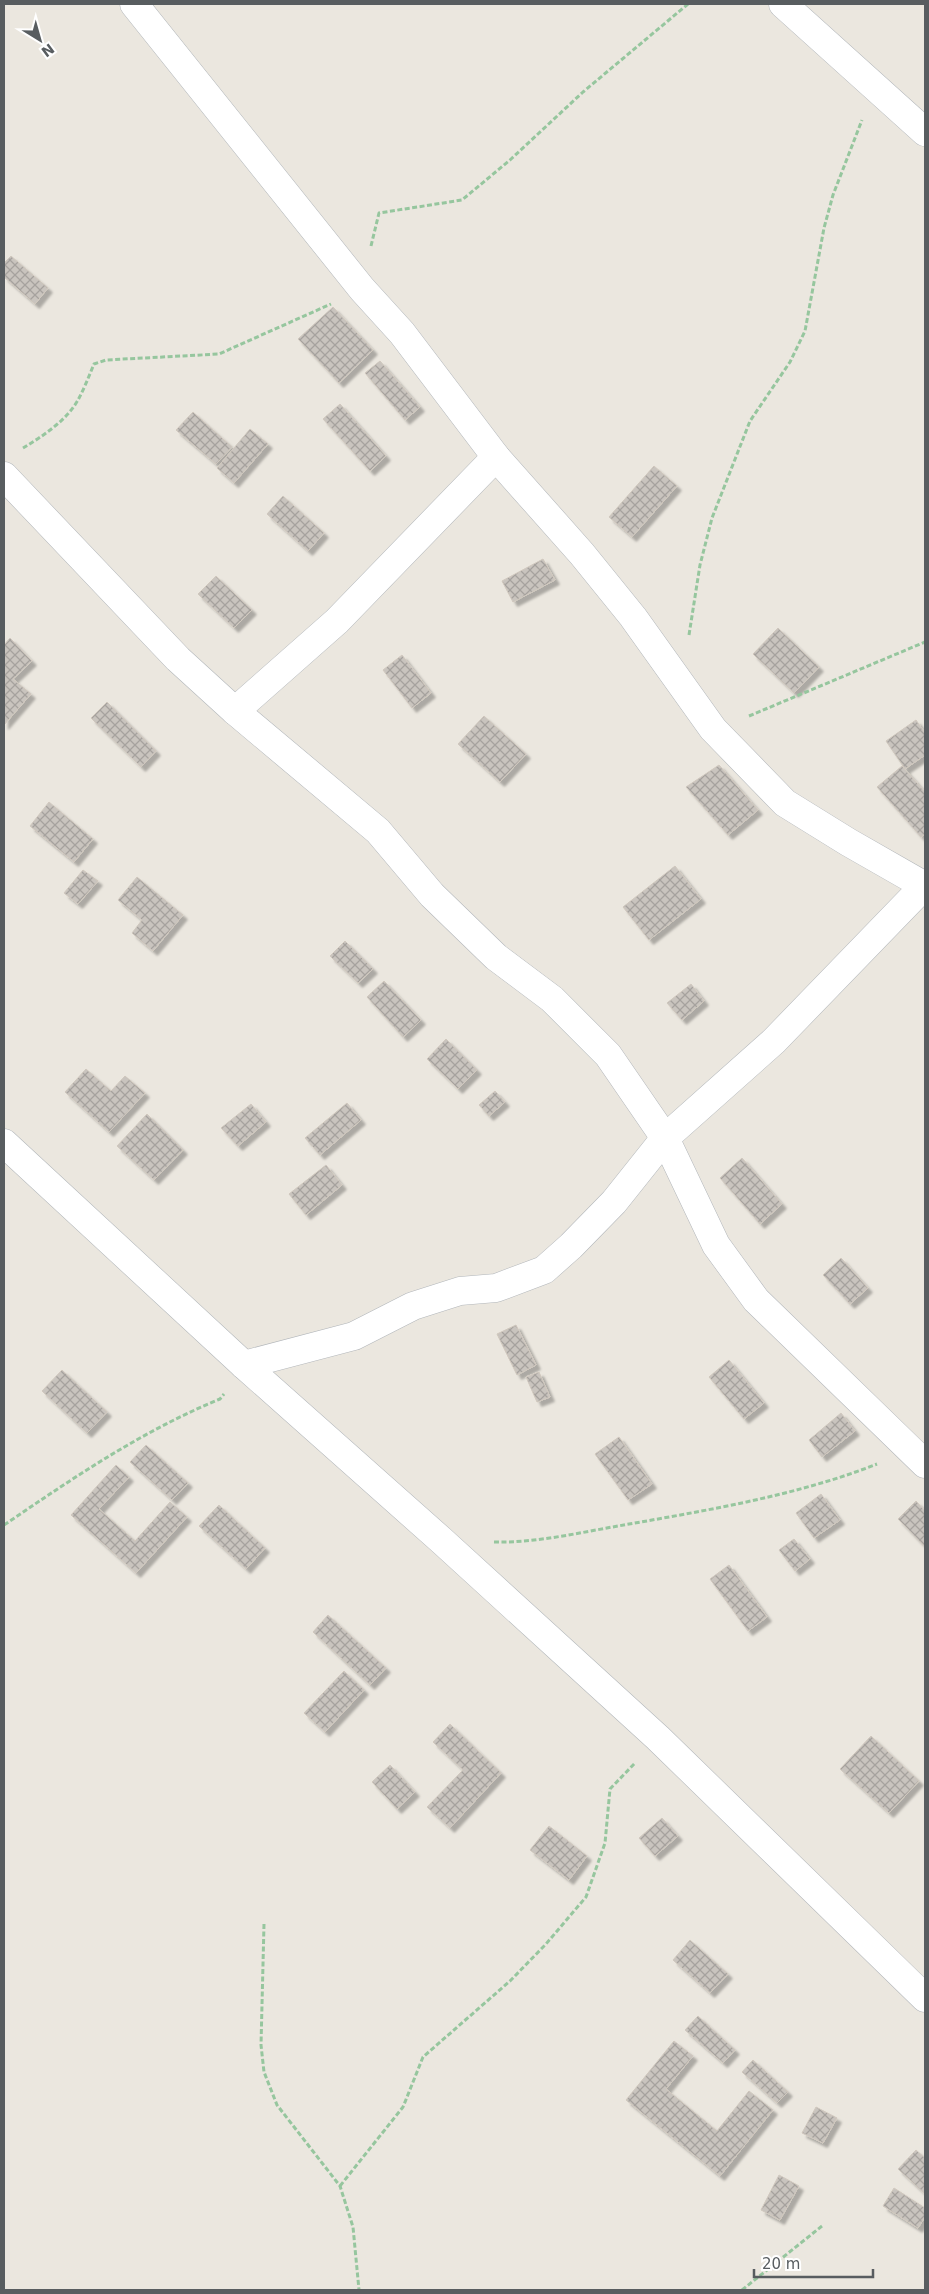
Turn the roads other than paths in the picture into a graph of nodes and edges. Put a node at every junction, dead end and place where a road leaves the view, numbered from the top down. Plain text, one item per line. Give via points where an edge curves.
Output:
1 (134, 4) edge
2 (783, 4) edge
3 (925, 132) edge
4 (496, 457) junction
5 (4, 476) edge
6 (235, 711) junction
7 (925, 885) edge
8 (665, 1138) junction
9 (4, 1143) edge
10 (244, 1364) junction
11 (919, 1457) edge
12 (925, 1998) edge

1 - 4 street via 362,289 402,333
2 - 3 street
4 - 6 street via 337,621
4 - 7 street via 633,617 713,729 785,803
5 - 6 street via 178,659
6 - 8 street via 378,831 432,895 496,957 552,999 608,1055
7 - 8 street via 774,1040
8 - 10 street via 614,1202 544,1270 496,1288 460,1291 413,1306 354,1336
8 - 11 street via 716,1245 756,1300
9 - 10 street
10 - 12 street via 658,1738

